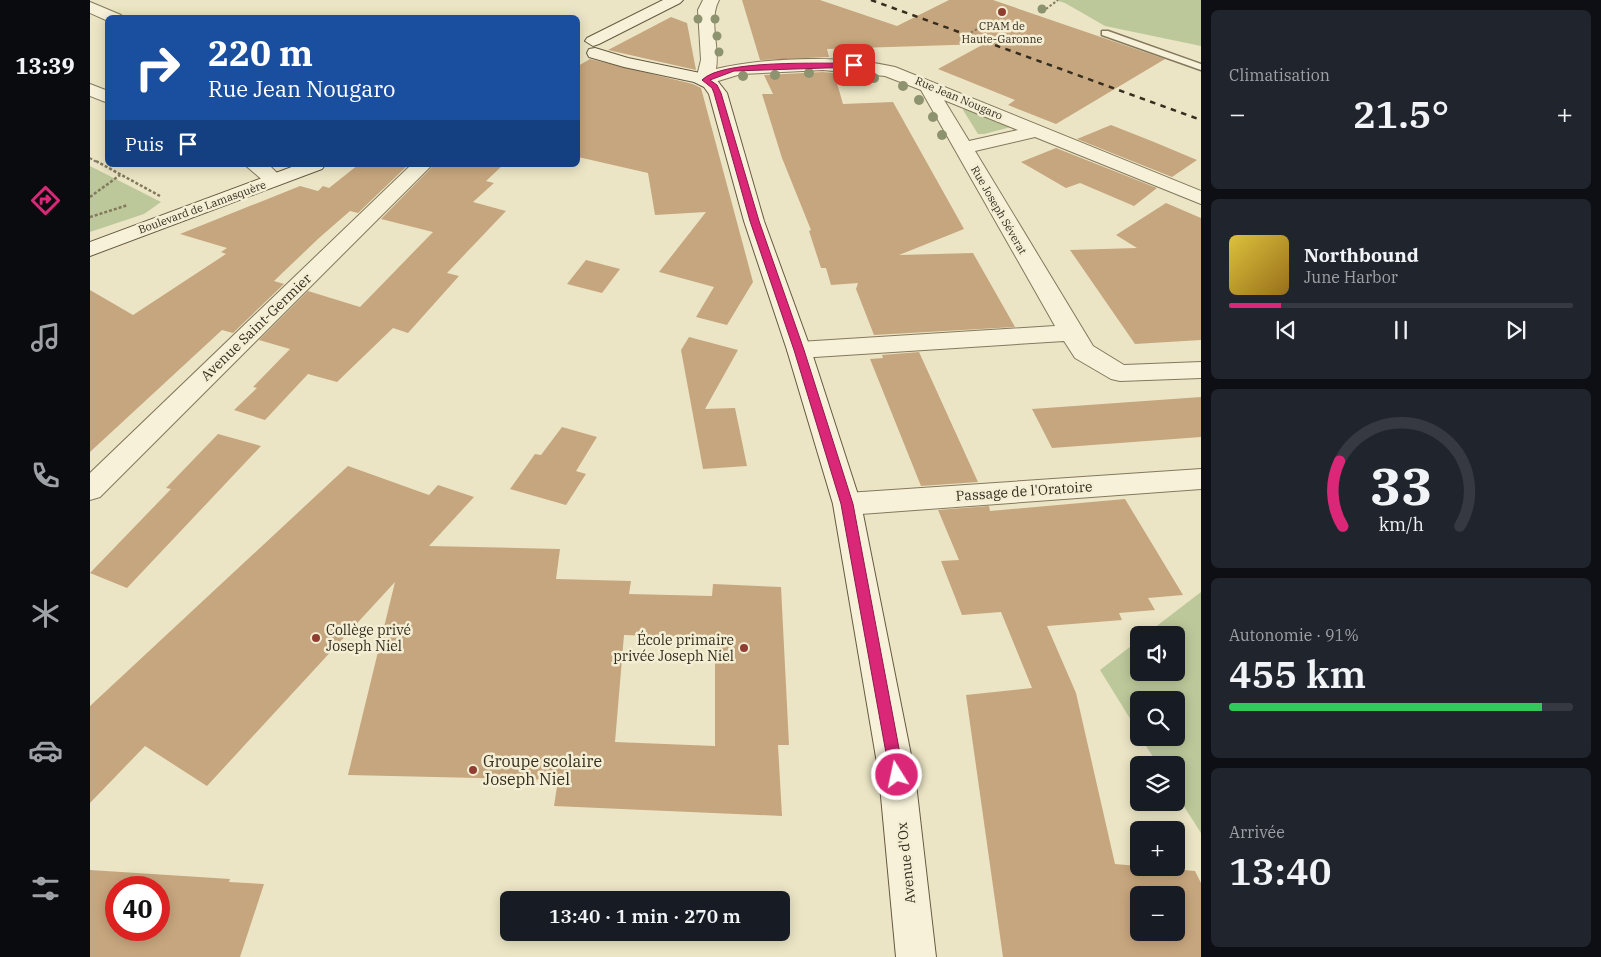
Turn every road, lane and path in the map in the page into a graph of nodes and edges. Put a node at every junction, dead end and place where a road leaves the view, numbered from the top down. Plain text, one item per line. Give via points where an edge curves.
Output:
1 (675, 0) edge
2 (711, 0) edge
3 (1058, 0) edge
4 (90, 7) edge
5 (1046, 9) dead end
6 (108, 15) edge
7 (984, 25) dead end
8 (1105, 33) dead end
9 (963, 37) dead end
10 (589, 45) edge
11 (580, 54) edge
12 (1201, 67) edge
13 (705, 80) junction
14 (927, 86) junction
15 (90, 89) edge
16 (105, 96) edge
17 (1038, 131) junction
18 (964, 148) junction
19 (90, 158) edge
20 (105, 166) edge
21 (106, 167) edge
22 (258, 167) edge
23 (310, 167) edge
24 (420, 167) edge
25 (120, 175) junction
26 (274, 180) junction
27 (90, 197) edge
28 (1201, 198) edge
29 (188, 212) junction
30 (90, 249) edge
31 (1071, 333) junction
32 (799, 350) junction
33 (1200, 371) edge
34 (1201, 479) edge
35 (90, 490) edge
36 (847, 504) junction
37 (916, 957) edge

1 - 10 street
2 - 13 street via 706,10 709,60
3 - 5 path
4 - 6 street
7 - 9 path
8 - 12 lane
10 - 11 street
10 - 13 street via 624,62
13 - 14 street, Rue Jean Nougaro via 733,69 831,64 889,71
13 - 32 street, Avenue d'Ox via 715,86 718,93 754,221
14 - 17 street, Rue Jean Nougaro
14 - 18 street, Rue Joseph Séverat
15 - 16 street
17 - 18 street
17 - 28 street, Rue Jean Nougaro
18 - 31 street, Rue Joseph Séverat
19 - 20 path
21 - 25 path
22 - 26 street
23 - 26 street, Boulevard de Lamasquère
24 - 35 street, Avenue Saint-Germier
25 - 27 path
25 - 29 path
26 - 29 street, Boulevard de Lamasquère
29 - 30 street, Boulevard de Lamasquère
31 - 32 street
31 - 33 street via 1084,352 1120,373
32 - 36 street, Avenue d'Ox
34 - 36 street, Passage de l'Oratoire
36 - 37 street, Avenue d'Ox via 897,775

